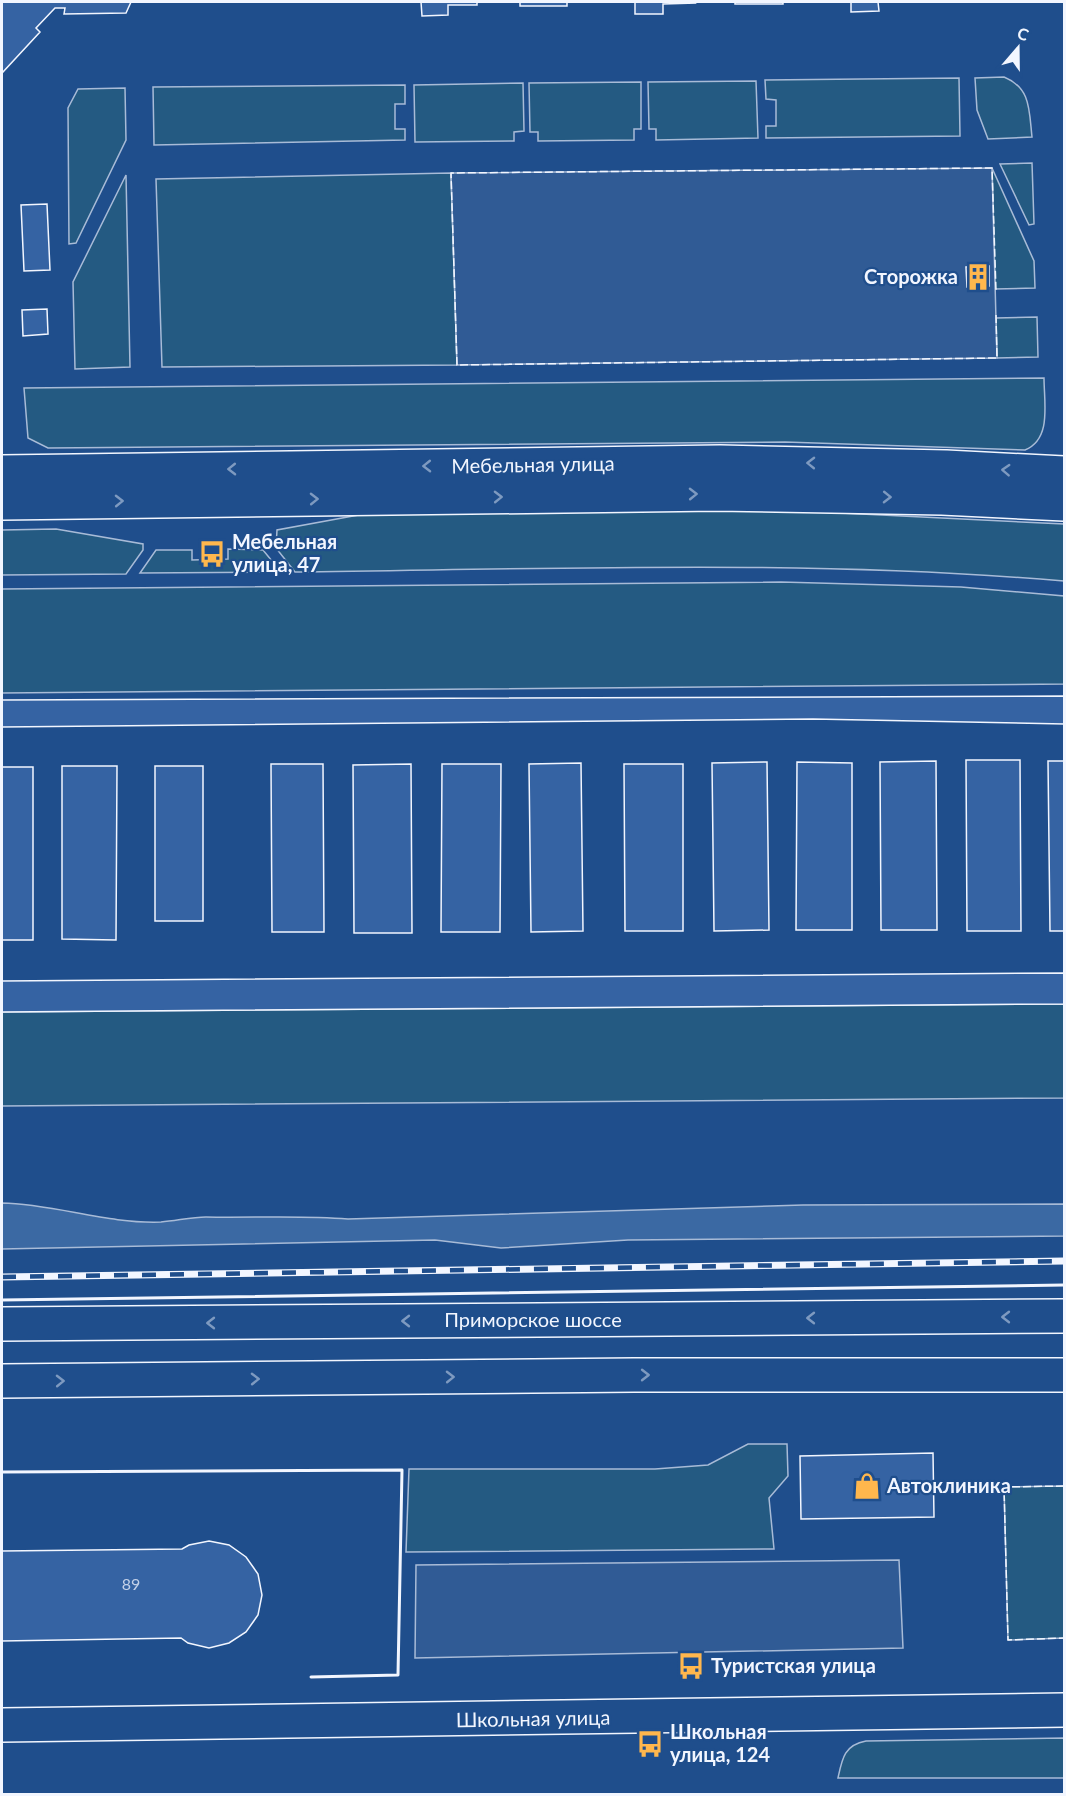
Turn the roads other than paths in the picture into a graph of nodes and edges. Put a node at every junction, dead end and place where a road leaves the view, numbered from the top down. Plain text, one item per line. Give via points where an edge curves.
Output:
1 (2, 472) edge
2 (1065, 473) edge
3 (2, 503) edge
4 (1065, 504) edge
5 (1065, 1316) edge
6 (2, 1324) edge
7 (1065, 1375) edge
8 (2, 1381) edge
9 (1065, 1710) edge
10 (2, 1725) edge

2 -> 1 street, Мебельная улица via 720,462
3 -> 4 street, Мебельная улица via 717,494
5 -> 6 street, Приморское шоссе
8 -> 7 street
9 - 10 street, Школьная улица

